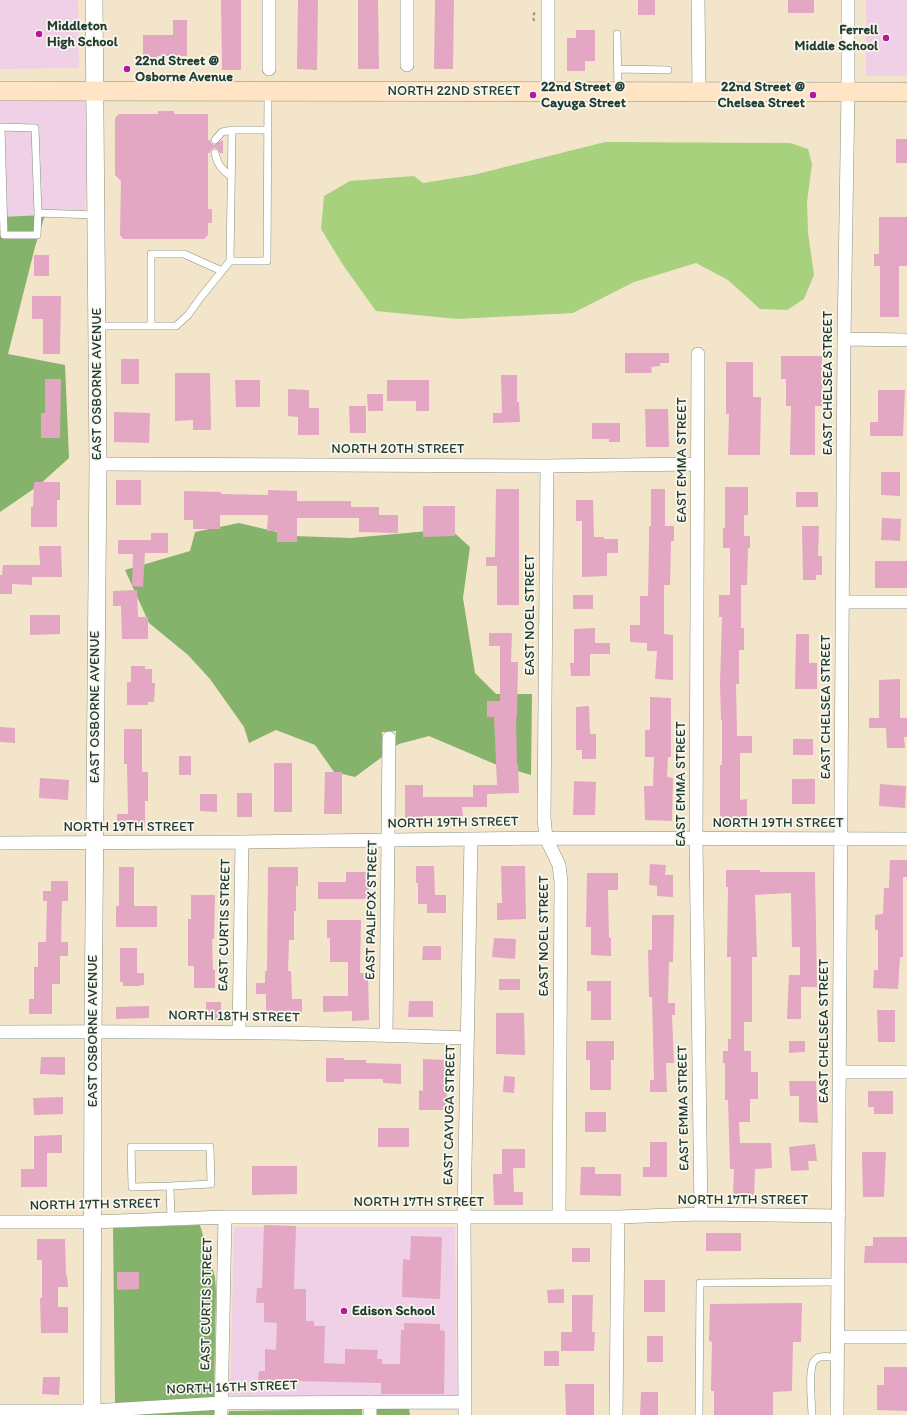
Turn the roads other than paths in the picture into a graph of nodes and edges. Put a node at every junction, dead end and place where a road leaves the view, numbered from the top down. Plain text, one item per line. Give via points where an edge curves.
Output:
1 (94, 0) edge
2 (269, 0) edge
3 (406, 0) edge
4 (548, 0) edge
5 (698, 0) edge
6 (848, 0) edge
7 (617, 34) dead end
8 (407, 65) dead end
9 (269, 69) dead end
10 (618, 69) junction
11 (668, 70) dead end
12 (0, 91) edge
13 (95, 91) junction
14 (268, 91) junction
15 (548, 91) junction
16 (618, 91) junction
17 (699, 92) junction
18 (848, 92) junction
19 (907, 92) edge
20 (232, 130) junction
21 (268, 130) junction
22 (215, 140) dead end
23 (215, 153) dead end
24 (231, 176) junction
25 (38, 213) junction
26 (96, 215) junction
27 (230, 261) junction
28 (222, 271) junction
29 (96, 326) junction
30 (152, 326) junction
31 (844, 339) junction
32 (907, 340) edge
33 (698, 354) dead end
34 (98, 464) junction
35 (697, 464) junction
36 (547, 466) junction
37 (842, 602) junction
38 (907, 602) edge
39 (389, 738) dead end
40 (546, 838) junction
41 (471, 839) junction
42 (696, 839) junction
43 (842, 839) junction
44 (907, 839) edge
45 (389, 840) junction
46 (242, 842) junction
47 (0, 843) edge
48 (94, 843) junction
49 (0, 1032) edge
50 (93, 1032) junction
51 (239, 1033) junction
52 (386, 1034) junction
53 (467, 1038) junction
54 (840, 1072) junction
55 (907, 1072) edge
56 (170, 1186) junction
57 (702, 1214) junction
58 (839, 1216) junction
59 (225, 1217) junction
60 (559, 1217) junction
61 (618, 1217) junction
62 (464, 1218) junction
63 (171, 1219) junction
64 (0, 1222) edge
65 (92, 1222) junction
66 (838, 1282) junction
67 (838, 1337) junction
68 (907, 1337) edge
69 (838, 1358) junction
70 (370, 1402) junction
71 (221, 1409) edge
72 (464, 1409) edge
73 (0, 1411) edge
74 (92, 1413) edge
75 (370, 1415) edge
76 (616, 1415) edge
77 (699, 1415) edge
78 (812, 1415) edge
79 (837, 1415) edge

1 - 13 street, EAST OSBORNE AVENUE
2 - 9 street
3 - 8 street
4 - 15 street
5 - 17 street
6 - 18 street, EAST CHELSEA STREET
7 - 10 lane
10 - 11 lane
10 - 16 lane
12 - 13 main road, NORTH 22ND STREET
13 - 14 main road, NORTH 22ND STREET
13 - 26 street, EAST OSBORNE AVENUE
14 - 15 main road, NORTH 22ND STREET
14 - 21 lane
15 - 16 main road, NORTH 22ND STREET
16 - 17 main road, NORTH 22ND STREET
17 - 18 main road, NORTH 22ND STREET
18 - 19 main road, NORTH 22ND STREET
18 - 31 street, EAST CHELSEA STREET
20 - 21 lane
20 - 22 lane via 222,132
20 - 24 lane
21 - 27 lane via 267,261
23 - 24 lane via 217,162
24 - 27 lane
25 - 25 lane via 35,128 1,127 4,236 37,236
25 - 26 lane
26 - 29 street, EAST OSBORNE AVENUE
27 - 28 lane
28 - 30 lane via 188,316 176,326
28 - 30 lane via 184,254 151,254
29 - 30 lane
29 - 34 street, EAST OSBORNE AVENUE
31 - 32 street
31 - 37 street, EAST CHELSEA STREET
33 - 35 street, EAST EMMA STREET
34 - 36 street, NORTH 20TH STREET
34 - 48 street, EAST OSBORNE AVENUE
35 - 36 street, NORTH 20TH STREET
35 - 42 street, EAST EMMA STREET
36 - 40 street, EAST NOEL STREET via 544,810
37 - 38 street
37 - 43 street, EAST CHELSEA STREET
39 - 45 street, EAST PALIFOX STREET
40 - 41 street, NORTH 19TH STREET
40 - 42 street, NORTH 19TH STREET
40 - 60 street, EAST NOEL STREET via 560,865 561,882
41 - 45 street, NORTH 19TH STREET
41 - 53 street, EAST CAYUGA STREET
42 - 43 street, NORTH 19TH STREET
42 - 57 street, EAST EMMA STREET
43 - 44 street, NORTH 19TH STREET
43 - 54 street, EAST CHELSEA STREET
45 - 46 street, NORTH 19TH STREET
45 - 52 street, EAST PALIFOX STREET
46 - 48 street, NORTH 19TH STREET
46 - 51 street, EAST CURTIS STREET
47 - 48 street, NORTH 19TH STREET
48 - 50 street, EAST OSBORNE AVENUE
49 - 50 street, NORTH 18TH STREET
50 - 51 street, NORTH 18TH STREET
50 - 65 street, EAST OSBORNE AVENUE
51 - 52 street, NORTH 18TH STREET
52 - 53 street, NORTH 18TH STREET
53 - 62 street, EAST CAYUGA STREET
54 - 55 street
54 - 58 street, EAST CHELSEA STREET
56 - 56 lane via 132,1187 131,1147 210,1147 211,1184
56 - 63 lane
57 - 58 street, NORTH 17TH STREET
57 - 61 street, NORTH 17TH STREET
58 - 66 street, EAST CHELSEA STREET
59 - 62 street, NORTH 17TH STREET
59 - 63 street, NORTH 17TH STREET
59 - 71 street, EAST CURTIS STREET
60 - 61 street, NORTH 17TH STREET
60 - 62 street, NORTH 17TH STREET
61 - 76 street
62 - 72 street, EAST CAYUGA STREET
63 - 65 street, NORTH 17TH STREET
64 - 65 street, NORTH 17TH STREET
65 - 74 street, EAST OSBORNE AVENUE
66 - 67 street, EAST CHELSEA STREET
66 - 77 lane via 700,1283
67 - 68 street
67 - 69 street, EAST CHELSEA STREET
69 - 78 lane via 822,1357 813,1361
69 - 79 street, EAST CHELSEA STREET
70 - 71 street, NORTH 16TH STREET
70 - 72 street, NORTH 16TH STREET
70 - 75 street
71 - 74 street, NORTH 16TH STREET
73 - 74 street, NORTH 16TH STREET

